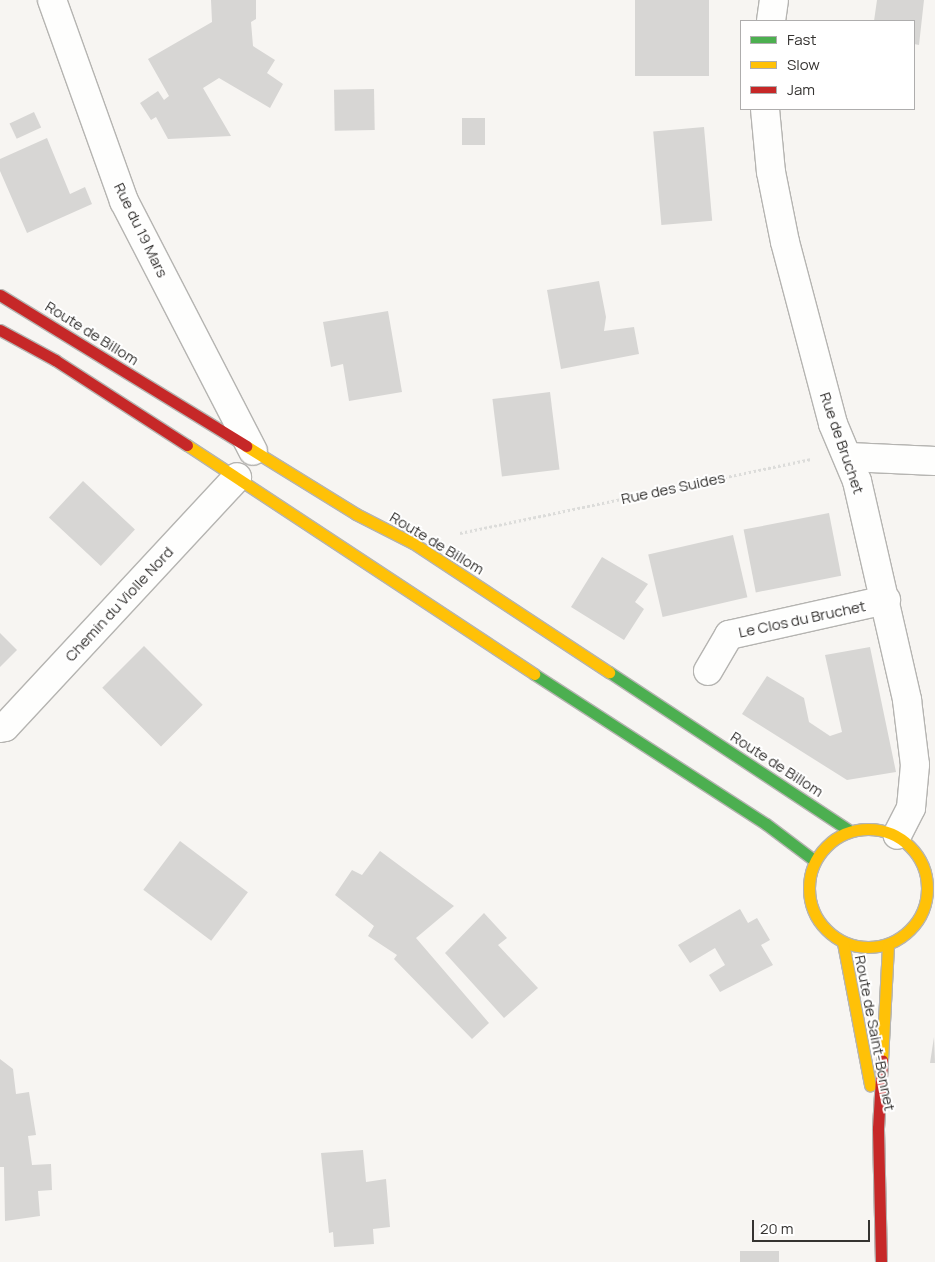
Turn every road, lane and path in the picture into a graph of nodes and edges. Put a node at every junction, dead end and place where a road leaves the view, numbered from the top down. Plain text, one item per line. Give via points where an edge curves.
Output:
1 (52, 0) edge
2 (774, 0) edge
3 (770, 20) edge
4 (765, 110) edge
5 (0, 295) edge
6 (0, 330) edge
7 (253, 451) junction
8 (849, 456) junction
9 (935, 461) edge
10 (237, 477) junction
11 (413, 543) junction
12 (886, 600) junction
13 (708, 671) dead end
14 (0, 728) edge
15 (850, 830) junction
16 (897, 835) junction
17 (814, 860) junction
18 (932, 894) edge
19 (843, 943) junction
20 (888, 945) junction
21 (878, 1128) junction
22 (881, 1262) edge

1 - 7 street, Rue du 19 Mars via 124,201
2 - 3 street
4 - 8 street, Rue de Bruchet via 771,172 785,242 833,424
5 - 7 main road, Route de Billom
6 - 10 main road via 55,360
7 - 11 main road, Route de Billom via 356,514
8 - 9 street
8 - 11 path, Rue des Suides via 806,460
8 - 12 street, Rue de Bruchet
10 - 14 street, Chemin du Violle Nord via 11,720
10 - 17 main road via 334,545 766,824
11 - 15 main road, Route de Billom
12 - 13 street, Le Clos du Bruchet via 730,635
12 - 16 street, Rue de Bruchet via 907,700 915,765 911,808
15 - 16 main road via 872,828
15 - 17 main road via 829,842
16 - 18 main road via 915,851
17 - 19 main road via 808,884 811,909 824,929
18 - 20 main road via 922,915 907,934
19 - 20 main road via 866,948
19 - 21 main road, Route de Saint-Bonnet
20 - 21 main road, Route de Saint-Bonnet
21 - 22 main road, Route de Saint-Bonnet

